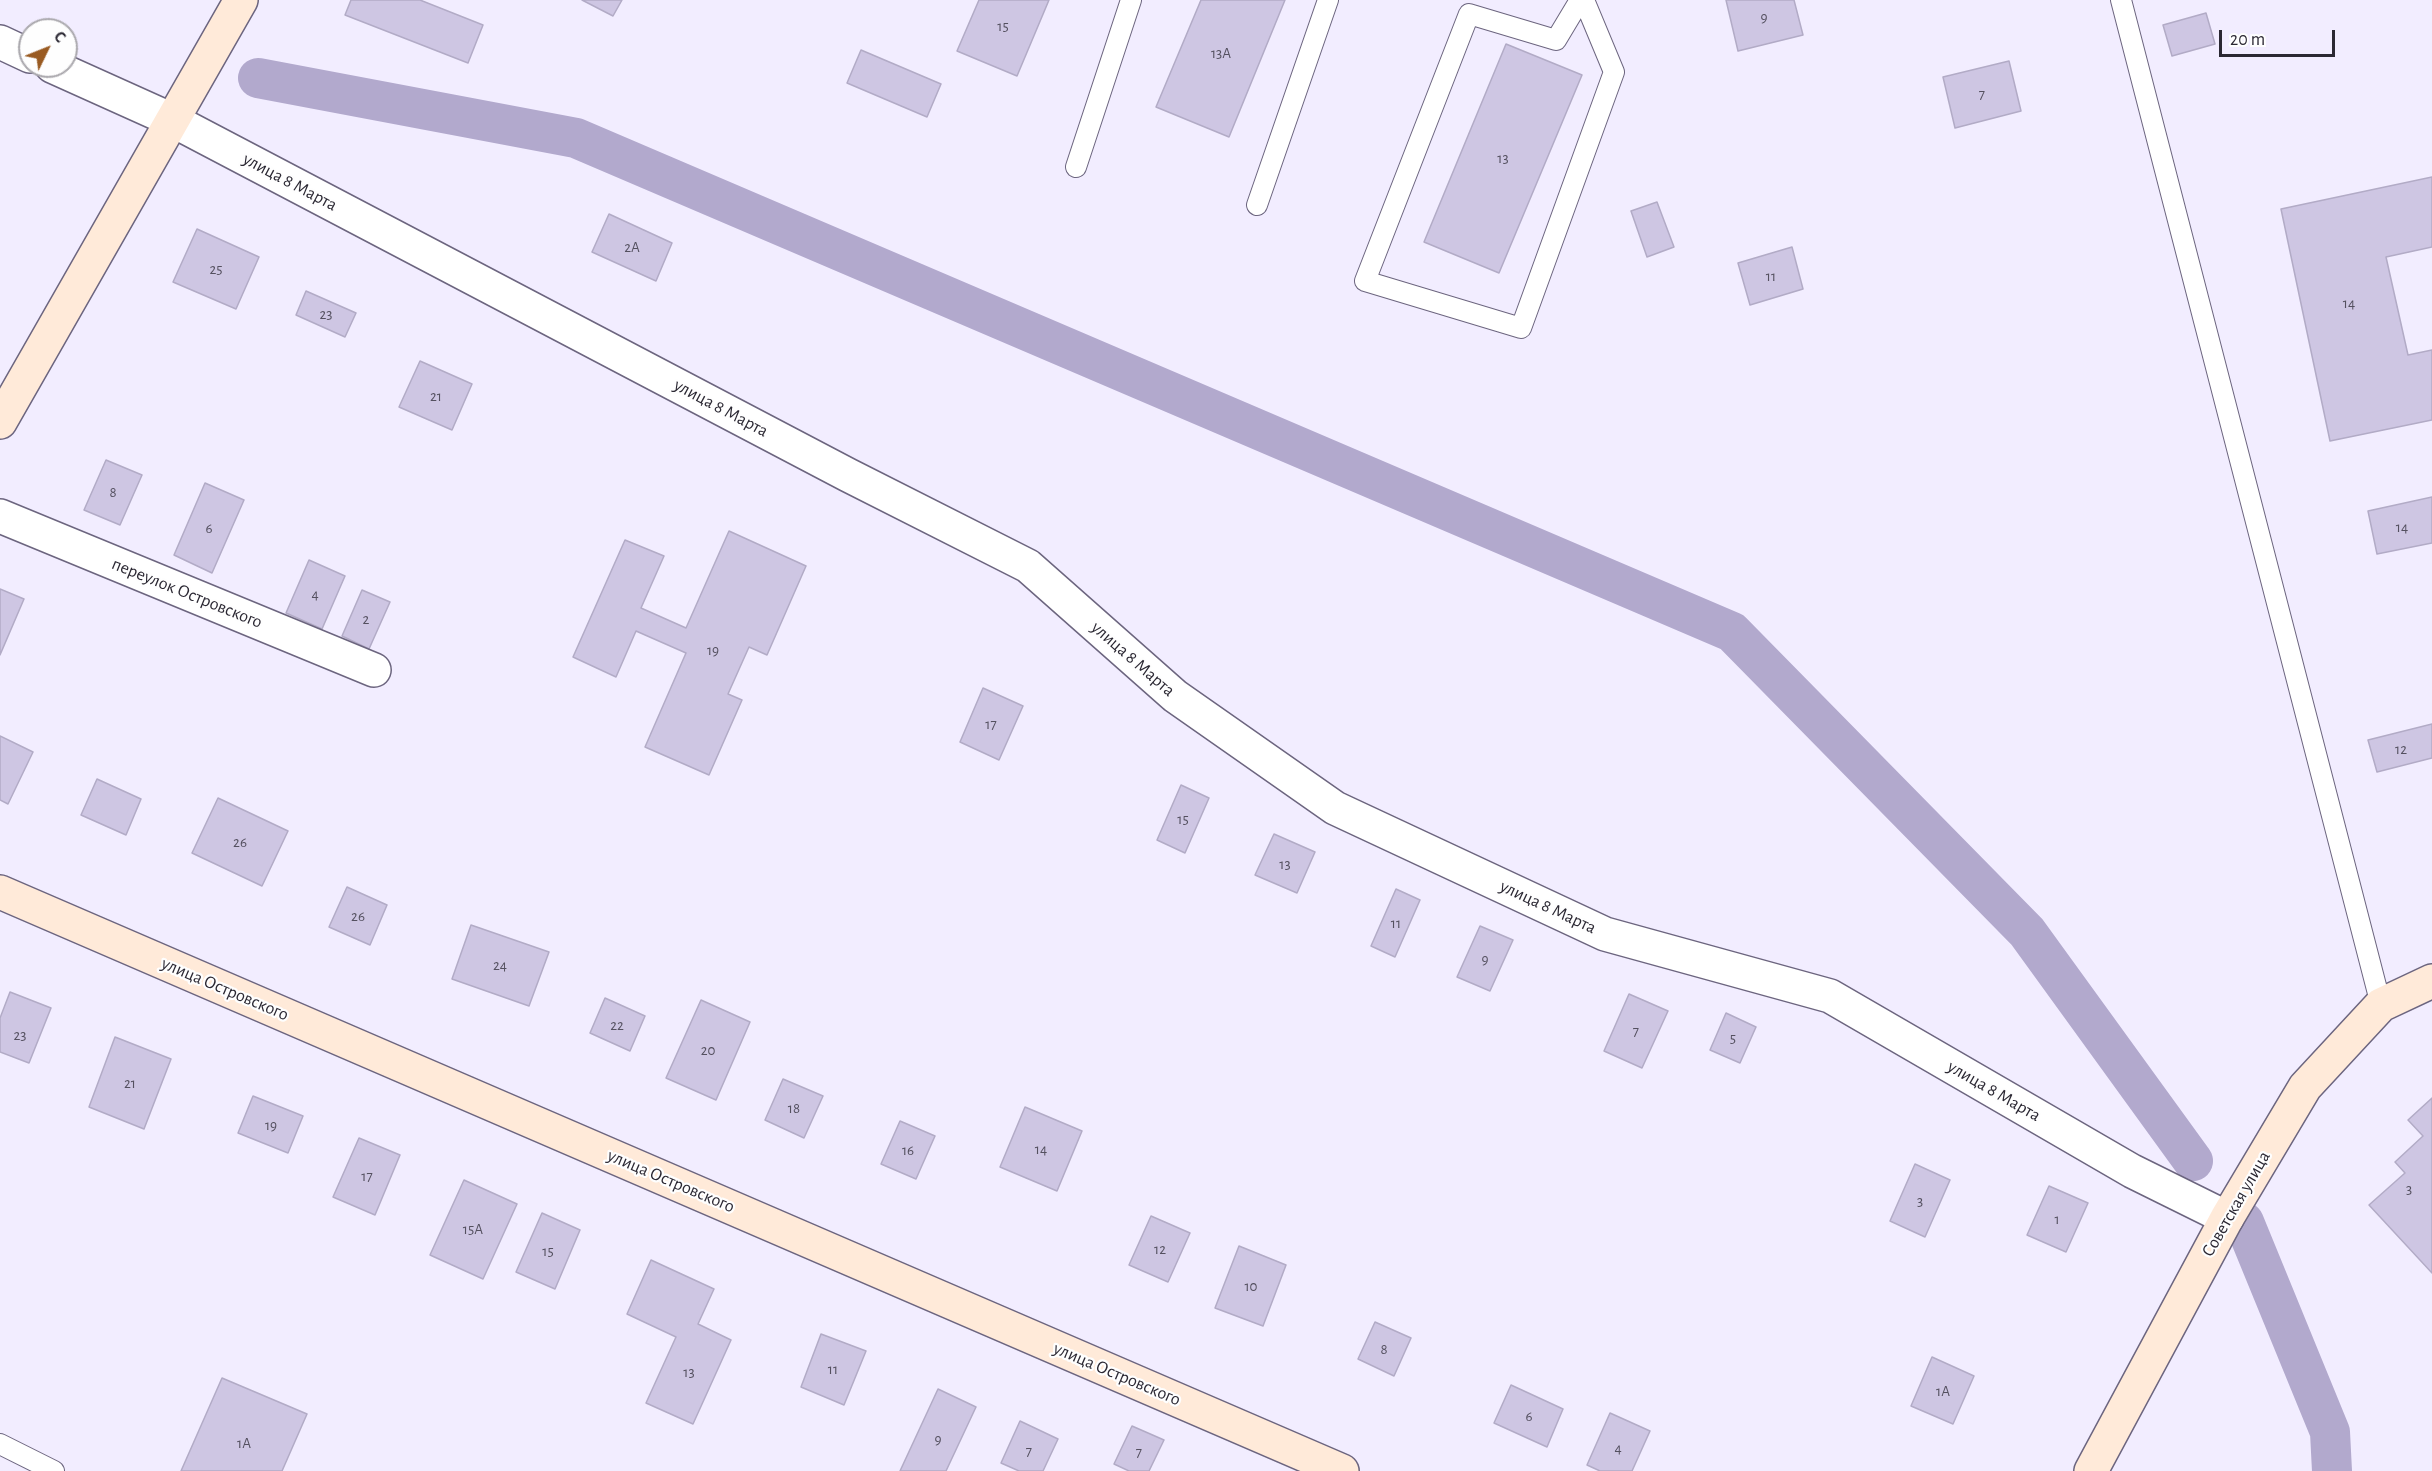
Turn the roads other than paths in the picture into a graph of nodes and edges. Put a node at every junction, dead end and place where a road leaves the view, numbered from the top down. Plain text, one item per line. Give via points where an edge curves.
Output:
1 (241, 0) edge
2 (1131, 0) edge
3 (1328, 0) edge
4 (1582, 0) edge
5 (2121, 0) edge
6 (0, 42) edge
7 (18, 50) edge
8 (78, 78) edge
9 (172, 120) junction
10 (1076, 167) dead end
11 (1257, 205) dead end
12 (0, 422) edge
13 (0, 516) edge
14 (374, 670) dead end
15 (0, 892) edge
16 (2432, 981) edge
17 (2381, 1005) junction
18 (2227, 1218) junction
19 (0, 1444) edge
20 (54, 1471) edge
21 (1342, 1471) edge
22 (2091, 1471) edge

1 - 9 street
2 - 10 lane
3 - 11 lane
4 - 4 lane via 1614,72 1521,328 1365,281 1469,14 1556,40
5 - 17 lane
6 - 7 street
8 - 9 street, улица 8 Марта
9 - 12 street
9 - 18 street, улица 8 Марта via 1028,566 1175,696 1335,808 1605,934 1830,996 2132,1171
13 - 14 street, переулок Островского
15 - 21 street, улица Островского
16 - 17 street, Советская улица
17 - 18 street, Советская улица via 2305,1087
18 - 22 street, Советская улица
19 - 20 lane

